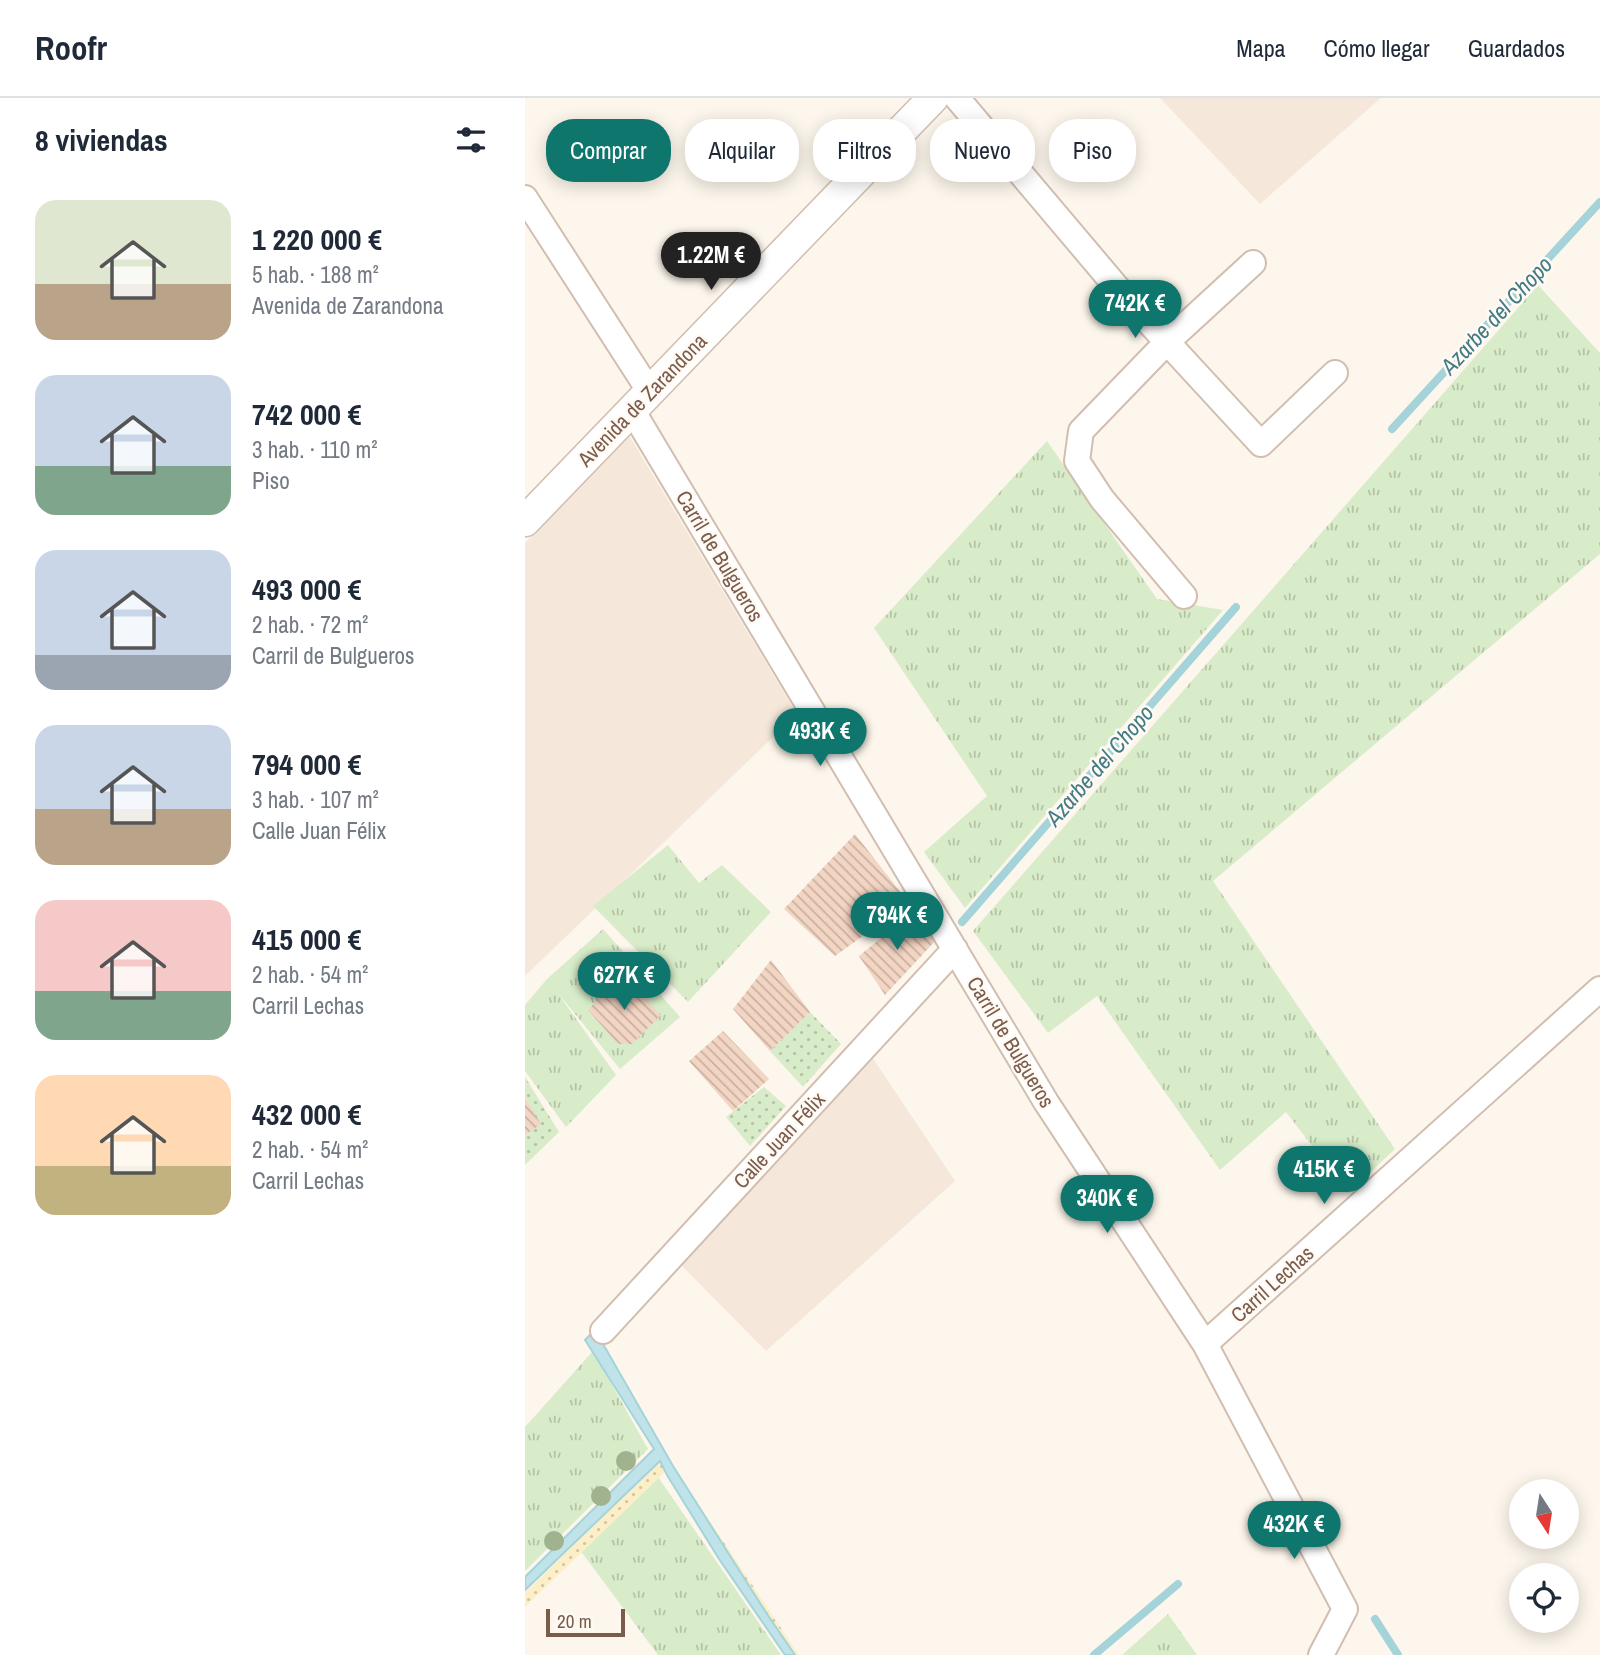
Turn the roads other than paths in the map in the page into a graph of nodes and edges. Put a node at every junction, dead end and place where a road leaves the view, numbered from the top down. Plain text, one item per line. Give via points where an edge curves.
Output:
1 (933, 98) edge
2 (957, 98) edge
3 (525, 198) edge
4 (1253, 263) dead end
5 (1167, 342) junction
6 (1335, 373) dead end
7 (641, 401) junction
8 (525, 521) edge
9 (1184, 596) dead end
10 (955, 949) junction
11 (1600, 989) edge
12 (603, 1331) dead end
13 (1205, 1344) junction
14 (1321, 1655) edge

1 - 7 street, Avenida de Zarandona
2 - 5 street
3 - 7 street, Carril de Bulgueros
4 - 5 street
5 - 6 street via 1261,444
5 - 9 street via 1081,431 1077,461 1102,499
7 - 8 street, Avenida de Zarandona
7 - 10 street, Carril de Bulgueros
10 - 12 street, Calle Juan Félix
10 - 13 street, Carril de Bulgueros via 1046,1102
11 - 13 street, Carril Lechas
13 - 14 street via 1345,1609

